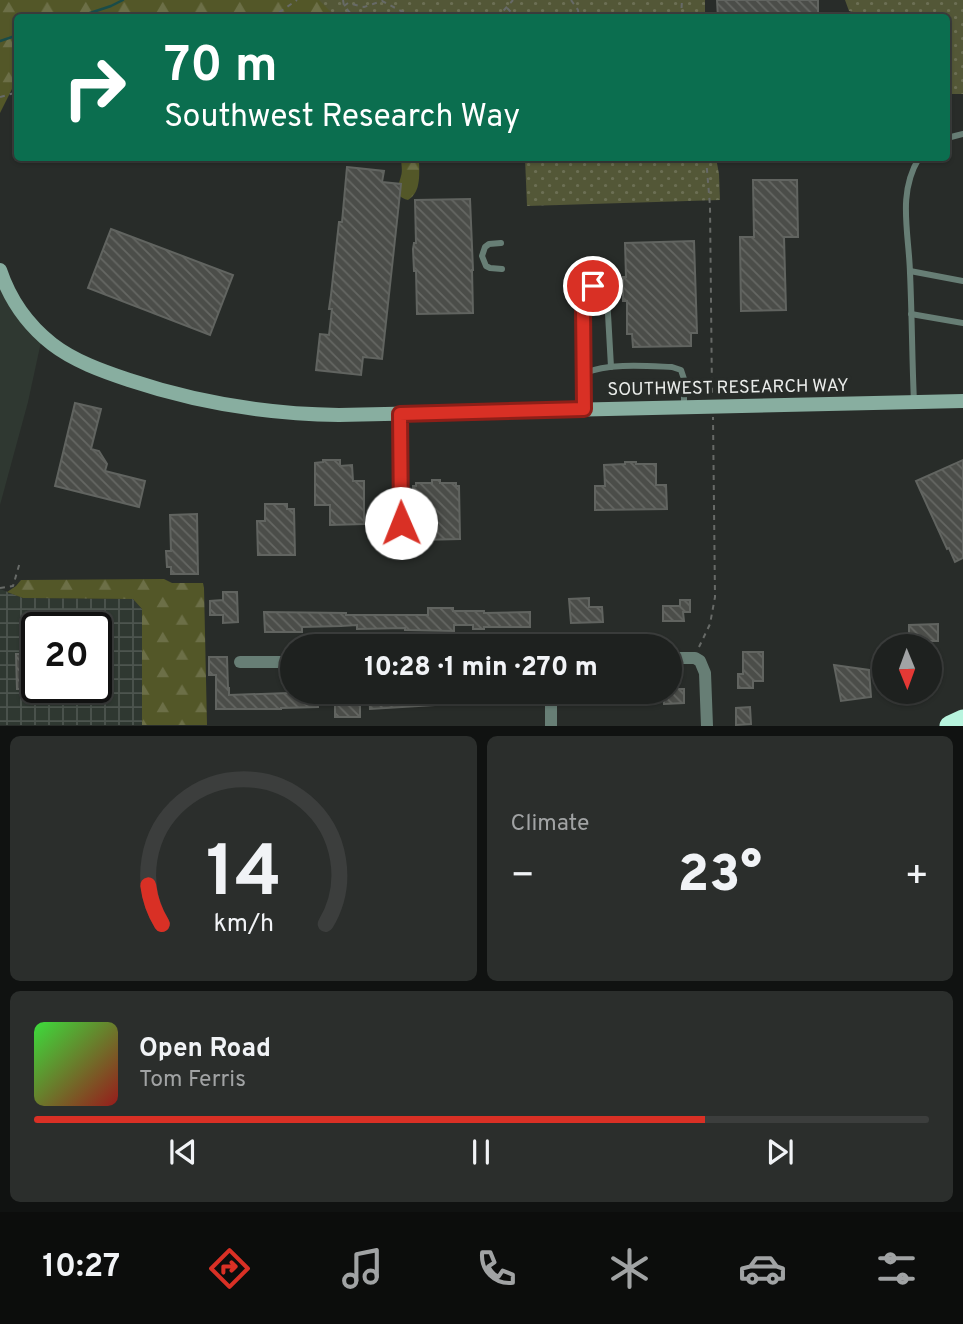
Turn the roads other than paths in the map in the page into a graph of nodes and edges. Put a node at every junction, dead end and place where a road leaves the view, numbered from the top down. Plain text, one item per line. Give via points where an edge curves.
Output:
1 (917, 161) edge
2 (501, 243) dead end
3 (502, 269) dead end
4 (0, 270) edge
5 (910, 271) junction
6 (963, 281) edge
7 (911, 314) junction
8 (963, 323) edge
9 (611, 368) junction
10 (585, 373) junction
11 (963, 401) edge
12 (914, 402) junction
13 (684, 407) junction
14 (584, 409) junction
15 (400, 414) junction
16 (401, 523) dead end
17 (682, 658) edge
18 (280, 662) edge
19 (240, 663) dead end
20 (551, 704) edge
21 (963, 720) edge
22 (551, 726) edge
23 (707, 726) edge
24 (950, 726) edge

1 - 5 lane via 906,189
2 - 3 lane via 489,244 482,256 486,266
4 - 15 street, SOUTHWEST RESEARCH WAY via 11,297 36,331 66,354 109,374 192,399 267,412
5 - 6 lane
5 - 7 lane
7 - 8 lane
7 - 12 lane
9 - 10 lane
9 - 10 lane via 607,296 602,287 593,286 583,306
9 - 13 lane via 681,370
10 - 14 lane
11 - 12 street, SOUTHWEST RESEARCH WAY
12 - 13 street, SOUTHWEST RESEARCH WAY
13 - 14 street, SOUTHWEST RESEARCH WAY
14 - 15 street, SOUTHWEST RESEARCH WAY
15 - 16 lane
17 - 23 street via 695,658 704,668
18 - 19 street
20 - 22 street
21 - 24 highway

